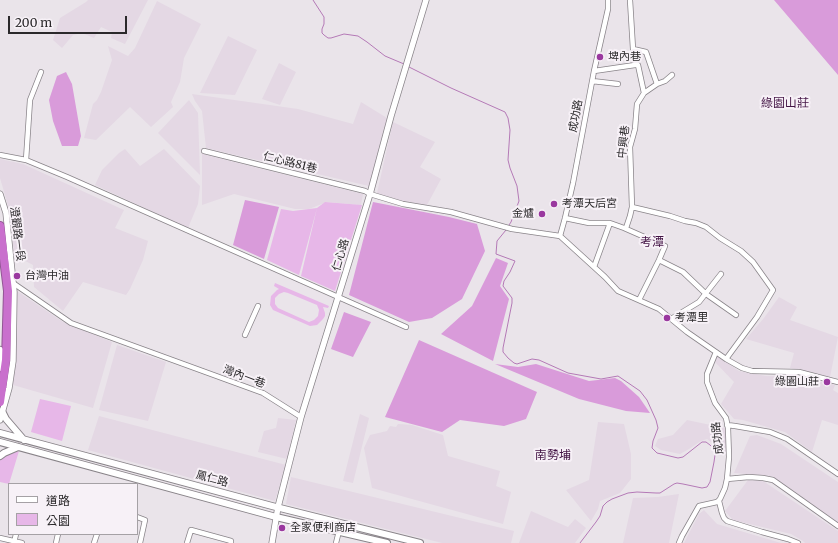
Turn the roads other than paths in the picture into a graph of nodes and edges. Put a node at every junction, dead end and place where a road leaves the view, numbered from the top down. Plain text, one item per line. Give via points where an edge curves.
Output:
1 (426, 0) edge
2 (608, 0) edge
3 (630, 0) edge
4 (594, 71) junction
5 (40, 72) dead end
6 (672, 75) dead end
7 (592, 81) junction
8 (618, 84) dead end
9 (657, 84) junction
10 (644, 93) junction
11 (204, 151) dead end
12 (0, 155) edge
13 (26, 160) junction
14 (0, 194) edge
15 (370, 194) junction
16 (632, 207) junction
17 (565, 218) junction
18 (610, 223) junction
19 (0, 226) edge
20 (626, 228) junction
21 (560, 236) junction
22 (659, 260) junction
23 (594, 267) junction
24 (720, 274) dead end
25 (13, 283) junction
26 (706, 294) junction
27 (338, 297) junction
28 (639, 300) junction
29 (258, 306) dead end
30 (736, 315) dead end
31 (671, 319) junction
32 (406, 327) dead end
33 (245, 335) dead end
34 (0, 350) edge
35 (716, 352) junction
36 (726, 359) junction
37 (0, 368) edge
38 (838, 382) edge
39 (0, 402) edge
40 (2, 411) junction
41 (301, 417) junction
42 (0, 420) edge
43 (727, 425) junction
44 (0, 433) edge
45 (24, 440) junction
46 (0, 442) edge
47 (19, 447) junction
48 (0, 456) edge
49 (838, 474) edge
50 (727, 479) junction
51 (719, 500) junction
52 (278, 507) junction
53 (276, 516) junction
54 (138, 517) edge
55 (838, 526) edge
56 (339, 531) junction
57 (0, 538) edge
58 (14, 542) edge
59 (22, 543) edge
60 (140, 543) edge
61 (187, 543) edge
62 (231, 543) edge
63 (272, 543) edge
64 (336, 543) edge
65 (387, 543) edge
66 (420, 543) edge
67 (679, 543) edge
68 (798, 543) edge

1 - 15 street, 仁心路
2 - 4 street, 成功路
3 - 9 street via 633,49 646,52
4 - 7 street, 成功路
4 - 10 street via 638,65
5 - 13 street via 30,100
6 - 9 street
7 - 8 street
7 - 17 street, 成功路
9 - 10 street
10 - 16 street, 中興巷 via 637,104 630,148
11 - 15 street, 仁心路81巷
12 - 13 street
13 - 27 street
14 - 25 street, 澄觀路一段 via 6,213
15 - 21 street via 512,229
15 - 27 street, 仁心路
16 - 20 street, 中興巷
16 - 36 street via 706,227 741,251 773,290
17 - 18 street via 589,223
17 - 21 street, 成功路
18 - 20 street
18 - 23 street
19 - 39 highway via 8,290 6,360
20 - 22 street via 665,246
21 - 23 street
22 - 26 street via 683,272
22 - 28 street
23 - 28 street via 618,291
24 - 26 street
25 - 40 street, 澄觀路一段 via 13,361
25 - 41 street, 灣內一巷 via 71,323 263,393
26 - 30 street
26 - 31 street via 699,302
27 - 32 street
27 - 41 street, 仁心路
28 - 31 street via 659,309
29 - 33 street
31 - 35 street
34 - 37 main road
35 - 36 street
35 - 43 street, 成功路 via 707,374 707,382 715,403 726,418
36 - 38 street via 752,371 799,372
40 - 42 street, 澄觀路一段
40 - 45 main road
41 - 52 street, 仁心路
43 - 49 street via 770,432 787,439
43 - 50 street, 成功路
44 - 45 main road, 鳳仁路
45 - 52 main road, 鳳仁路
46 - 47 main road, 鳳仁路
47 - 48 main road
47 - 53 main road, 鳳仁路
50 - 51 street, 成功路
50 - 55 street via 749,477 773,480
51 - 67 street via 699,506
51 - 68 street via 727,521
52 - 53 street, 仁心路
52 - 66 main road, 鳳仁路
53 - 56 main road, 鳳仁路
53 - 63 street, 仁心路
54 - 60 street via 145,520
56 - 64 street
56 - 65 main road, 鳳仁路
57 - 58 street
58 - 59 street
61 - 62 street via 191,530

